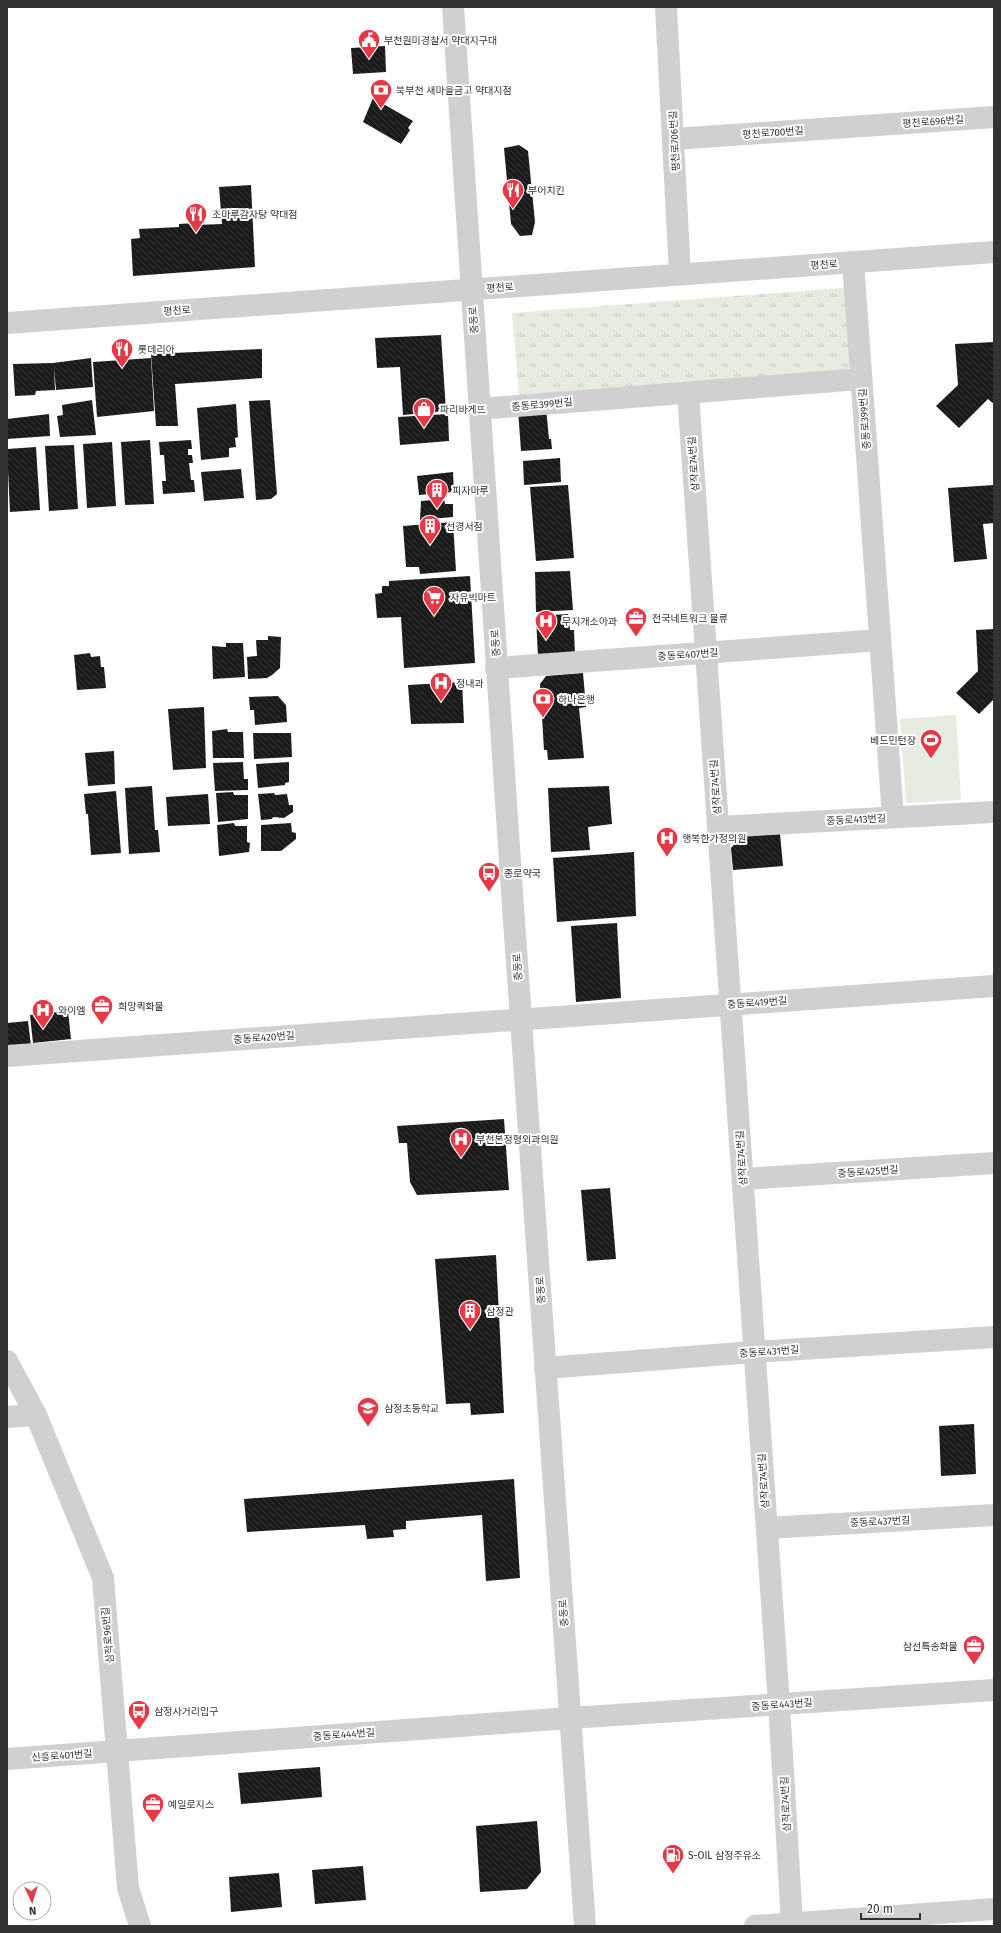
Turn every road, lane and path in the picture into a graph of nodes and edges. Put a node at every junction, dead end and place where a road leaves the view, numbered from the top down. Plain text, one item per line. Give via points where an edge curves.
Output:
1 (453, 7) edge
2 (666, 7) edge
3 (994, 117) edge
4 (873, 125) joint
5 (674, 139) junction
6 (994, 252) edge
7 (853, 262) junction
8 (680, 274) junction
9 (471, 289) junction
10 (7, 323) edge
11 (861, 379) junction
12 (688, 392) junction
13 (479, 409) junction
14 (880, 640) junction
15 (706, 652) junction
16 (496, 668) junction
17 (994, 812) edge
18 (893, 817) junction
19 (718, 827) junction
20 (994, 986) edge
21 (730, 1004) junction
22 (520, 1018) junction
23 (7, 1056) edge
24 (994, 1163) edge
25 (742, 1180) junction
26 (994, 1337) edge
27 (754, 1352) junction
28 (7, 1361) edge
29 (545, 1368) junction
30 (36, 1415) junction
31 (7, 1417) edge
32 (994, 1515) edge
33 (767, 1528) junction
34 (994, 1690) edge
35 (779, 1704) junction
36 (570, 1718) junction
37 (117, 1751) junction
38 (7, 1759) edge
39 (994, 1909) edge
40 (792, 1923) junction
41 (140, 1926) edge
42 (585, 1926) edge
43 (755, 1926) edge

1 - 9 street, 중동로
2 - 5 street, 평천로706번길
3 - 4 street, 평천로696번길
4 - 5 street, 평천로700번길
5 - 8 street, 평천로706번길
6 - 7 street, 평천로
7 - 8 street, 평천로
7 - 11 street
8 - 9 street, 평천로
9 - 10 street, 평천로
9 - 13 street, 중동로
11 - 12 street, 중동로399번길
11 - 14 street, 중동로399번길
12 - 13 street, 중동로399번길
12 - 15 street, 삼작로74번길
13 - 16 street, 중동로
14 - 15 street, 중동로407번길
14 - 18 street, 중동로399번길
15 - 16 street, 중동로407번길
15 - 19 street, 삼작로74번길
16 - 22 street, 중동로
17 - 18 street, 중동로413번길
18 - 19 street, 중동로413번길
19 - 21 street, 삼작로74번길
20 - 21 street, 중동로419번길
21 - 22 street, 중동로419번길
21 - 25 street, 삼작로74번길
22 - 23 street, 중동로420번길
22 - 29 street, 중동로
24 - 25 street, 중동로425번길
25 - 27 street, 삼작로74번길
26 - 27 street, 중동로431번길
27 - 29 street, 중동로431번길
27 - 33 street, 삼작로74번길
28 - 30 street, 삼작로96번길
29 - 36 street, 중동로
30 - 31 street
30 - 37 street, 삼작로96번길 via 103,1578
32 - 33 street, 중동로437번길
33 - 35 street, 삼작로74번길
34 - 35 street, 중동로443번길
35 - 36 street, 중동로443번길
35 - 40 street, 삼작로74번길
36 - 37 street, 중동로444번길
36 - 42 street, 중동로
37 - 38 street, 신흥로401번길
37 - 41 street, 삼작로96번길 via 128,1888
39 - 40 street
40 - 43 street

